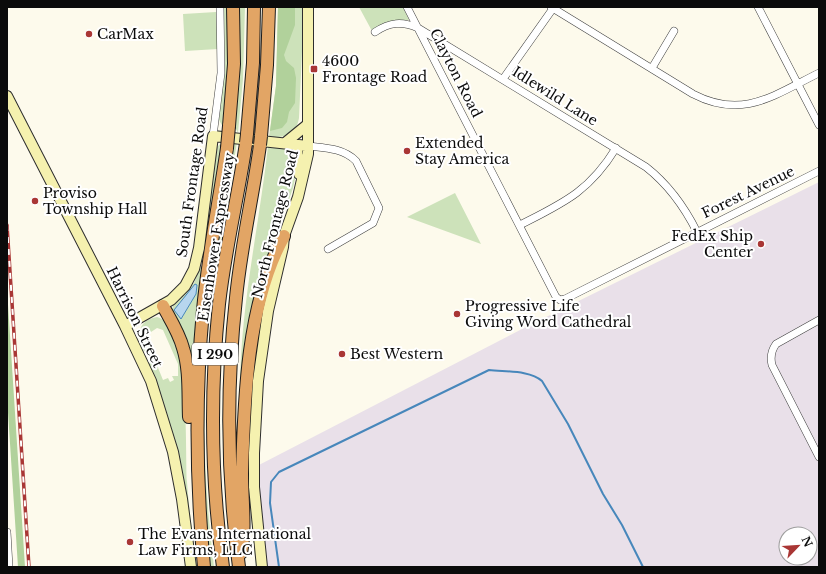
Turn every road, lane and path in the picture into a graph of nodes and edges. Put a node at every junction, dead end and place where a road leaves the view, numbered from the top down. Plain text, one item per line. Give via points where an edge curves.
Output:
1 (220, 7) edge
2 (233, 7) edge
3 (254, 7) edge
4 (269, 7) edge
5 (308, 7) edge
6 (407, 7) edge
7 (553, 7) edge
8 (758, 7) edge
9 (418, 28) junction
10 (674, 31) dead end
11 (375, 32) dead end
12 (652, 68) junction
13 (819, 73) edge
14 (503, 79) junction
15 (798, 83) junction
16 (7, 96) edge
17 (307, 125) junction
18 (819, 125) edge
19 (213, 136) junction
20 (285, 143) junction
21 (297, 145) junction
22 (308, 146) junction
23 (616, 148) junction
24 (819, 171) edge
25 (294, 203) junction
26 (520, 225) junction
27 (697, 232) junction
28 (284, 236) junction
29 (328, 249) dead end
30 (560, 300) joint
31 (163, 306) junction
32 (819, 320) edge
33 (125, 326) junction
34 (819, 456) edge
35 (200, 523) junction
36 (7, 532) edge
37 (9, 567) edge
38 (191, 567) edge
39 (204, 567) edge
40 (223, 567) edge
41 (239, 567) edge
42 (262, 567) edge

1 - 19 street, South Frontage Road via 221,73
2 - 35 highway, bridge via 234,64 227,148 205,294 200,354 196,417
3 - 40 highway, Eisenhower Expressway / I 290 via 253,63 246,139 224,270 214,367 214,465
4 - 41 highway, Eisenhower Expressway / I 290 via 260,140 241,262 230,361 228,434
5 - 17 main road, North Frontage Road
6 - 9 street, Clayton Road
7 - 12 street
7 - 14 street
8 - 15 street
9 - 11 street, Idlewild Lane via 395,23
9 - 14 street, Idlewild Lane
9 - 26 street, Clayton Road
10 - 12 street
12 - 15 street via 705,100 728,106 758,102
13 - 15 street
14 - 23 street, Idlewild Lane
15 - 18 street
16 - 33 main road, Harrison Street
17 - 20 main road
17 - 22 main road, North Frontage Road
19 - 20 main road
19 - 31 main road, South Frontage Road via 194,269 185,286
20 - 21 main road
21 - 22 main road
21 - 25 main road via 299,174
22 - 25 main road, North Frontage Road
22 - 29 street via 334,149 350,155 380,208 373,222
23 - 26 street via 606,164 583,190 562,204
23 - 27 street, Idlewild Lane via 646,166 663,180 681,203
24 - 27 street, Forest Avenue
25 - 28 main road, North Frontage Road
26 - 30 street, Clayton Road
27 - 30 street, Forest Avenue
28 - 41 highway via 264,286 251,350 244,434 244,537
28 - 42 main road, North Frontage Road via 262,345 256,397 254,487
31 - 33 main road, South Frontage Road
31 - 35 highway via 180,337 186,360 194,510
32 - 34 street via 785,337 772,348 772,365
33 - 38 main road, Harrison Street via 151,381 167,431 181,493
35 - 39 highway
36 - 37 street

